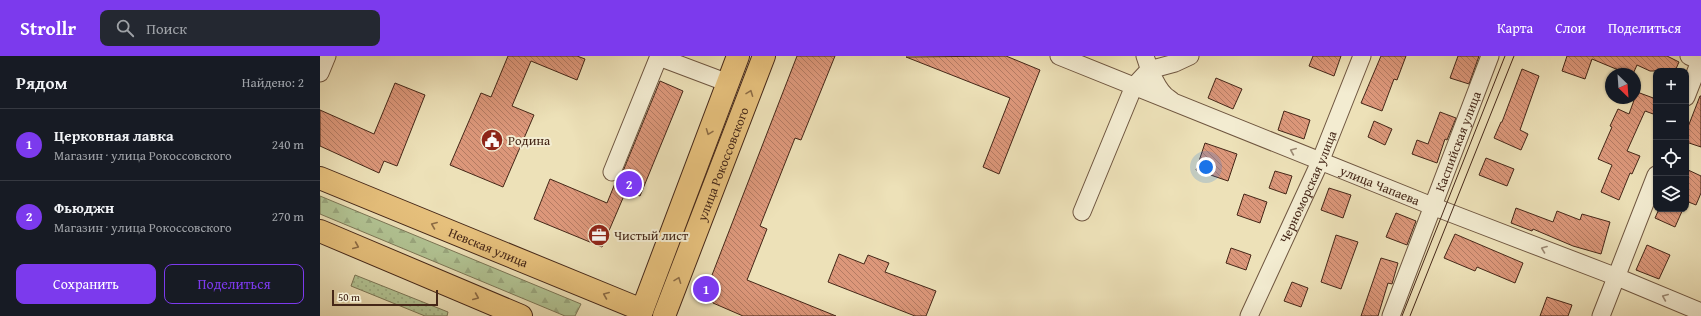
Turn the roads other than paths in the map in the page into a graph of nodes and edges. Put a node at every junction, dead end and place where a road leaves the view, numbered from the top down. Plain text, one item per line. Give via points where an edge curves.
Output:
1 (327, 56) edge
2 (659, 56) edge
3 (738, 56) edge
4 (764, 56) edge
5 (1059, 56) edge
6 (1190, 56) edge
7 (1362, 56) edge
8 (1490, 56) edge
9 (1694, 59) edge
10 (1147, 63) edge
11 (320, 73) edge
12 (728, 83) junction
13 (1689, 83) edge
14 (1134, 86) junction
15 (1181, 104) junction
16 (1320, 162) junction
17 (612, 172) dead end
18 (1656, 176) edge
19 (320, 178) edge
20 (1432, 206) junction
21 (1082, 212) dead end
22 (320, 230) edge
23 (1617, 277) junction
24 (1701, 312) edge
25 (646, 314) edge
26 (521, 316) edge
27 (664, 316) edge
28 (1249, 316) edge
29 (1391, 316) edge
30 (1601, 316) edge

1 - 11 street
2 - 12 street
2 - 17 street
3 - 12 main road, улица Рокоссовского
27 -> 4 main road, улица Рокоссовского
5 - 14 street, улица Чапаева
6 - 10 street via 1175,63
7 - 16 street, Черноморская улица
8 - 20 street, Каспийская улица
9 - 13 street
10 - 14 street
10 - 15 street via 1165,96
12 -> 25 main road, улица Рокоссовского
14 - 15 street, улица Чапаева
14 - 21 street
16 -> 15 street, улица Чапаева
16 - 20 street, улица Чапаева
16 - 28 street, Черноморская улица
18 - 23 street
25 -> 19 main road, Невская улица
23 -> 20 street, улица Чапаева
20 - 29 street, Каспийская улица
22 -> 26 main road
24 -> 23 street, улица Чапаева
23 - 30 street

